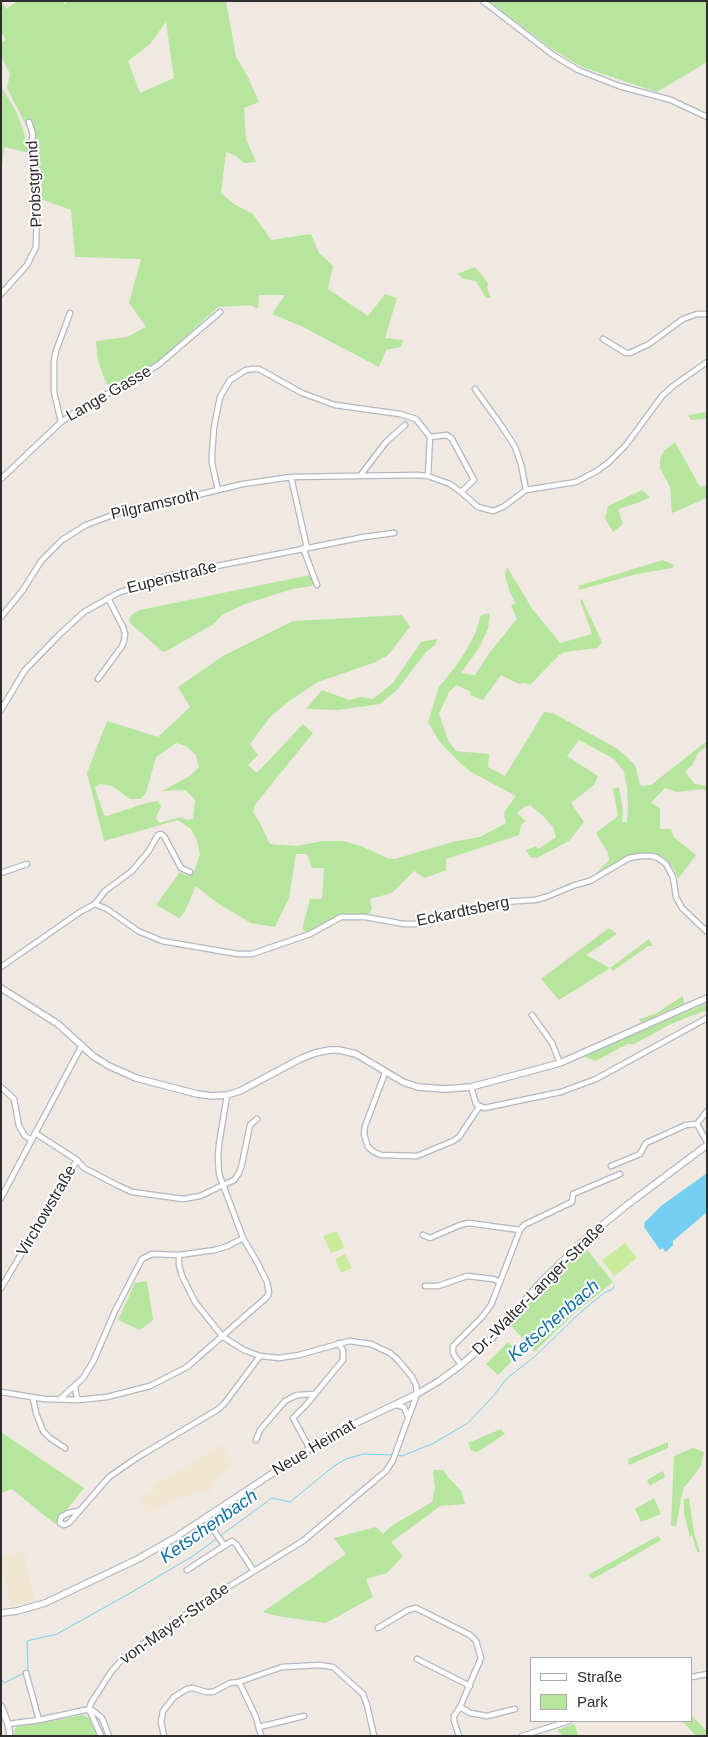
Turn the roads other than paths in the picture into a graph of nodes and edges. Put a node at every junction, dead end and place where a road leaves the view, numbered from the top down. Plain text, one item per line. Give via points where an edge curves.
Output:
1 (483, 1) edge
2 (707, 117) edge
3 (29, 122) dead end
4 (1, 294) edge
5 (220, 312) dead end
6 (70, 313) dead end
7 (707, 314) edge
8 (603, 339) dead end
9 (707, 362) edge
10 (475, 389) dead end
11 (408, 421) junction
12 (61, 422) junction
13 (430, 437) junction
14 (360, 476) junction
15 (428, 476) junction
16 (290, 477) junction
17 (1, 478) edge
18 (218, 490) junction
19 (526, 490) junction
20 (461, 492) junction
21 (394, 533) dead end
22 (305, 548) junction
23 (316, 585) dead end
24 (108, 598) junction
25 (1, 617) edge
26 (98, 679) dead end
27 (1, 710) edge
28 (27, 864) dead end
29 (190, 872) dead end
30 (1, 873) edge
31 (95, 904) junction
32 (707, 932) edge
33 (1, 967) edge
34 (1, 988) edge
35 (707, 998) edge
36 (532, 1015) dead end
37 (707, 1018) edge
38 (82, 1045) junction
39 (560, 1063) junction
40 (386, 1073) junction
41 (1, 1086) edge
42 (472, 1086) junction
43 (227, 1095) junction
44 (478, 1107) junction
45 (707, 1111) edge
46 (257, 1119) dead end
47 (697, 1124) junction
48 (35, 1134) junction
49 (32, 1140) junction
50 (707, 1144) edge
51 (77, 1160) junction
52 (611, 1166) dead end
53 (620, 1174) dead end
54 (223, 1186) junction
55 (1, 1198) edge
56 (520, 1230) junction
57 (423, 1236) dead end
58 (243, 1238) junction
59 (179, 1254) junction
60 (500, 1282) junction
61 (425, 1286) dead end
62 (1, 1288) edge
63 (223, 1337) junction
64 (339, 1343) junction
65 (260, 1356) junction
66 (461, 1365) junction
67 (75, 1386) junction
68 (1, 1392) edge
69 (314, 1394) junction
70 (417, 1394) junction
71 (33, 1398) junction
72 (60, 1400) junction
73 (78, 1400) junction
74 (394, 1404) junction
75 (408, 1418) junction
76 (256, 1440) dead end
77 (66, 1448) dead end
78 (310, 1449) junction
79 (78, 1511) dead end
80 (206, 1518) junction
81 (223, 1543) junction
82 (187, 1570) dead end
83 (253, 1570) junction
84 (1, 1613) edge
85 (378, 1628) dead end
86 (417, 1659) dead end
87 (26, 1673) dead end
88 (707, 1674) edge
89 (693, 1677) edge
90 (239, 1682) junction
91 (470, 1686) junction
92 (1, 1706) edge
93 (460, 1708) junction
94 (515, 1709) dead end
95 (89, 1710) junction
96 (304, 1716) dead end
97 (39, 1720) junction
98 (5, 1721) edge
99 (566, 1722) edge
100 (259, 1727) junction
101 (373, 1734) edge
102 (10, 1736) edge
103 (101, 1736) edge
104 (109, 1736) edge
105 (164, 1736) edge
106 (261, 1736) edge
107 (366, 1736) edge
108 (459, 1736) edge
109 (522, 1736) edge

1 - 2 street via 553,55 578,70 619,86 671,100
3 - 4 street, Probstgrund via 33,135 30,146 37,210 36,247 27,266
5 - 12 street, Lange Gasse via 158,365
6 - 12 street via 54,361 54,386
7 - 8 street via 689,316 630,353
9 - 19 street via 662,396 626,445 597,471 568,484
10 - 19 street via 515,447
11 - 13 street via 420,422
11 - 14 street via 386,442
11 - 18 street via 335,405 302,393 256,369 246,370 230,380 220,397 212,454
12 - 17 street, Lange Gasse
13 - 15 street
13 - 20 street via 447,435 452,439 474,480
14 - 15 street, Pilgramsroth
14 - 16 street, Pilgramsroth
15 - 20 street, Pilgramsroth
16 - 18 street, Pilgramsroth
16 - 22 street
18 - 25 street, Pilgramsroth via 129,508 78,529 42,561
19 - 20 street, Pilgramsroth via 493,511 478,507
21 - 22 street, Eupenstraße
22 - 23 street
22 - 24 street, Eupenstraße via 154,579
24 - 26 street via 123,627 124,640
24 - 27 street, Eupenstraße via 84,612 38,656 19,679
28 - 30 street
29 - 31 street via 181,868 160,834 132,871 105,891
31 - 32 street, Eckardtsberg via 138,931 162,941 252,954 310,934 341,917 417,924 492,904 541,899 594,879 630,858 652,856 666,864 673,877 678,902
31 - 33 street
34 - 38 street via 58,1024
35 - 39 street
36 - 39 street via 552,1043
37 - 44 street via 585,1084 528,1100
38 - 43 street via 109,1066 136,1078 197,1094
38 - 48 street
39 - 42 street
40 - 42 street via 418,1087
40 - 43 street via 356,1054 323,1050
40 - 44 street via 364,1134 368,1147 381,1155 416,1156 453,1141
41 - 49 street via 14,1099 19,1126
42 - 44 street
43 - 54 street via 218,1157
45 - 47 street
46 - 54 street via 250,1125 240,1173
47 - 50 street
47 - 52 street via 686,1125 646,1143 640,1154
48 - 49 street
48 - 51 street
49 - 55 street
50 - 66 street, Dr.-Walter-Langer-Straße via 584,1240 541,1282 492,1338
51 - 54 street via 84,1168 132,1192 158,1197 188,1199
51 - 62 street, Virchowstraße
53 - 56 street via 573,1194 572,1202 527,1223
54 - 58 street
56 - 57 street via 469,1223 430,1238
56 - 60 street
58 - 59 street via 215,1250
58 - 63 street via 267,1282 268,1295
59 - 63 street via 179,1266 191,1296
59 - 67 street via 152,1254 140,1261 93,1362
60 - 61 street via 467,1276 438,1286
60 - 66 street via 491,1305 453,1346 453,1353
63 - 65 street
63 - 73 street via 187,1367 157,1383 118,1395
64 - 65 street via 289,1357
64 - 69 street via 343,1360
64 - 70 street via 357,1341 390,1353 412,1377
65 - 79 street via 217,1410 110,1477
66 - 70 street, Dr.-Walter-Langer-Straße
67 - 72 street
67 - 73 street
68 - 71 street
69 - 76 street via 298,1395 285,1401 260,1430
69 - 78 street via 293,1418
70 - 74 street, Neue Heimat
70 - 75 street, von-Mayer-Straße
71 - 72 street
71 - 77 street via 43,1431
72 - 73 street
74 - 75 street via 404,1407
74 - 78 street, Neue Heimat via 340,1430
75 - 83 street, von-Mayer-Straße via 386,1471 303,1541
78 - 80 street, Neue Heimat
80 - 81 street
80 - 84 street, Neue Heimat via 138,1559 55,1599
81 - 82 street
81 - 83 street via 234,1542
83 - 95 street, von-Mayer-Straße via 124,1657 111,1672
85 - 91 street via 416,1608 470,1635 476,1641 481,1658
86 - 91 street
87 - 97 street
88 - 89 street
90 - 100 street
90 - 101 street via 290,1665 333,1667 363,1694
90 - 105 street via 213,1692 190,1688 179,1694 163,1711
91 - 93 street
92 - 98 street
93 - 94 street via 487,1716
93 - 108 street via 454,1716
95 - 97 street
95 - 103 street
95 - 104 street via 102,1718
96 - 100 street
97 - 98 street
98 - 102 street
99 - 109 street
100 - 106 street
101 - 107 street

